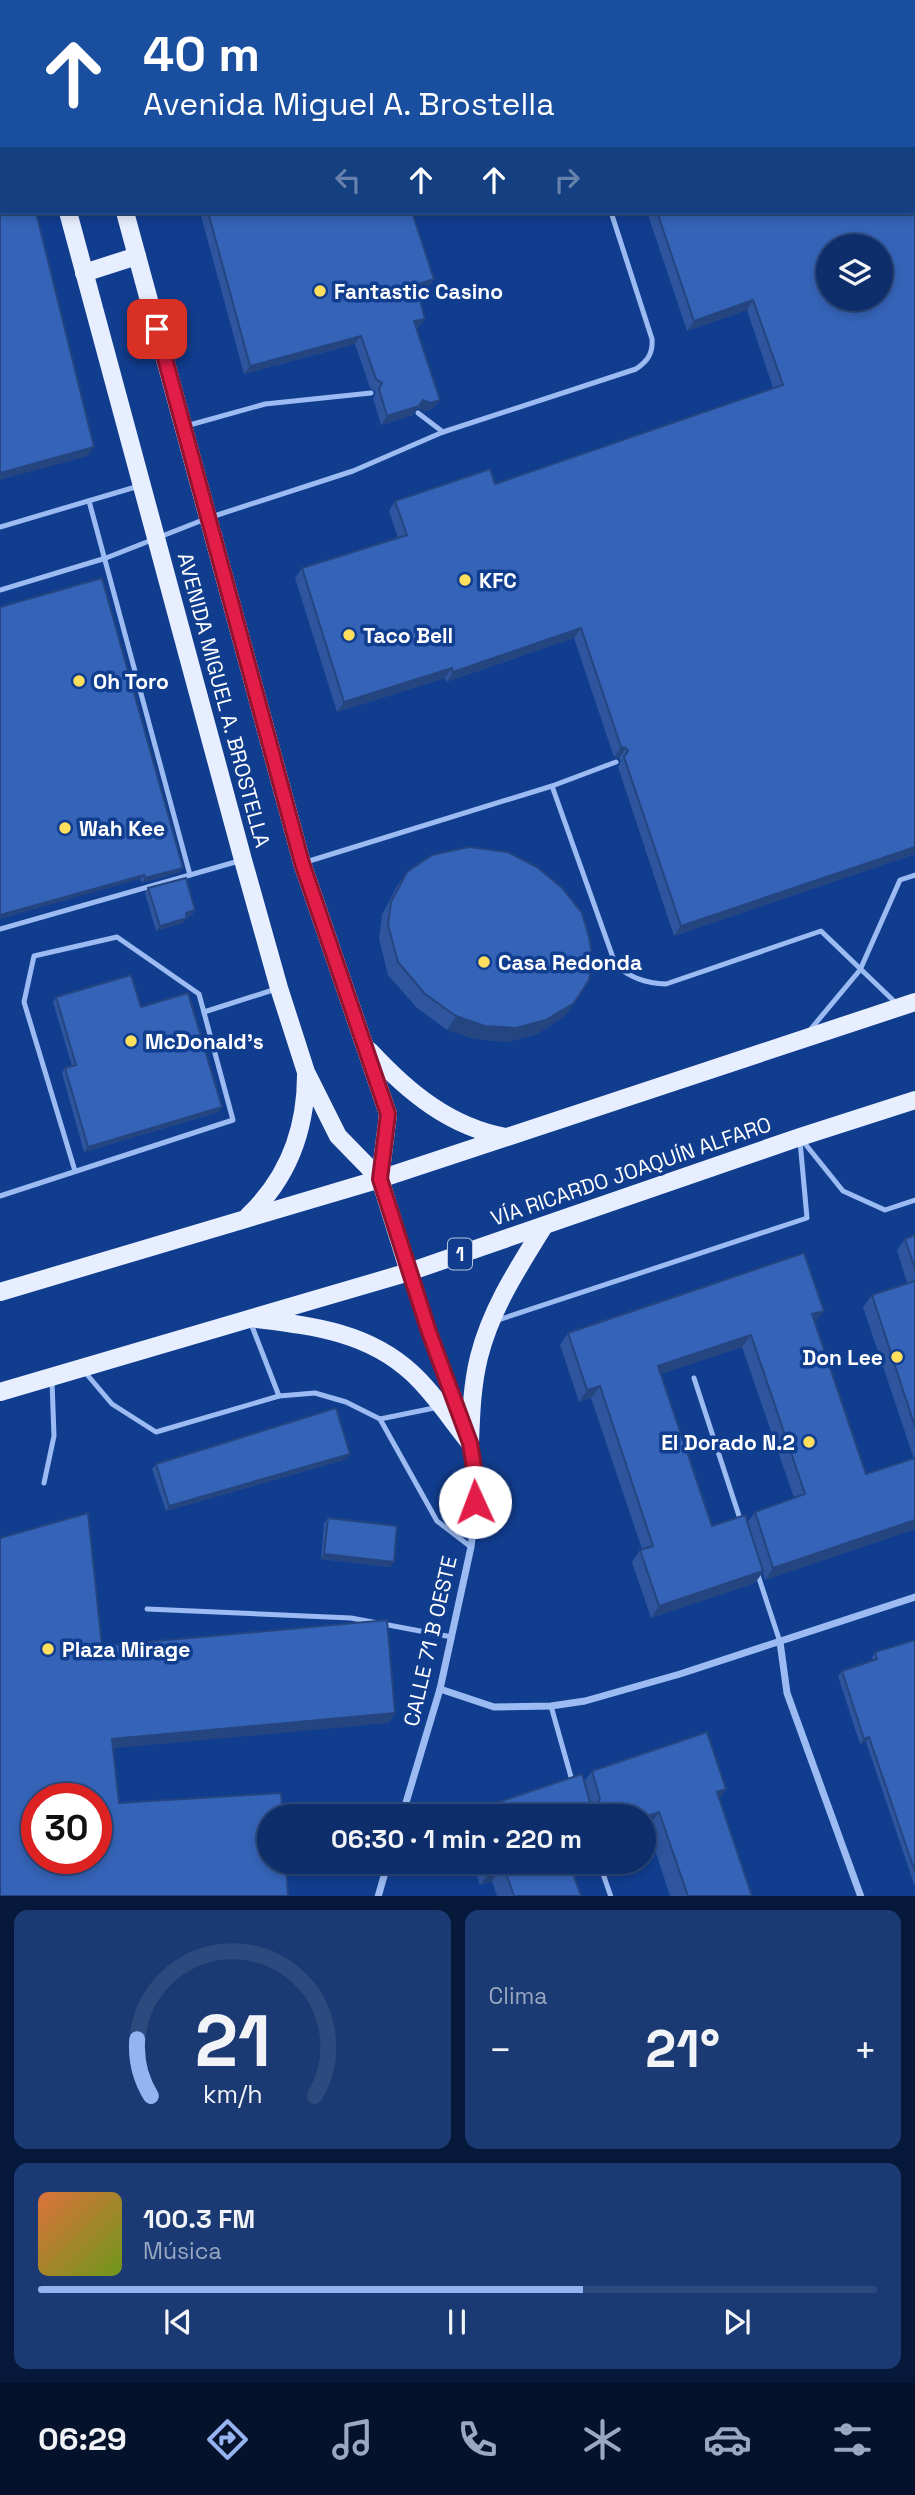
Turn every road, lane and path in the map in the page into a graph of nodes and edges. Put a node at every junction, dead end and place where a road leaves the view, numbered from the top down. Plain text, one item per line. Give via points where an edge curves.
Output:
1 (69, 214) edge
2 (126, 214) edge
3 (612, 214) edge
4 (137, 256) junction
5 (84, 273) junction
6 (372, 393) edge
7 (418, 413) edge
8 (183, 427) junction
9 (443, 432) junction
10 (142, 485) junction
11 (89, 501) junction
12 (208, 518) junction
13 (0, 527) edge
14 (157, 539) junction
15 (106, 558) junction
16 (0, 590) edge
17 (616, 762) dead end
18 (552, 786) junction
19 (243, 860) junction
20 (302, 863) junction
21 (190, 875) junction
22 (915, 875) edge
23 (0, 929) edge
24 (860, 970) junction
25 (279, 988) junction
26 (908, 1005) edge
27 (204, 1012) junction
28 (801, 1041) junction
29 (364, 1044) junction
30 (306, 1072) junction
31 (915, 1100) edge
32 (506, 1137) junction
33 (800, 1137) junction
34 (75, 1171) junction
35 (380, 1179) junction
36 (0, 1196) edge
37 (915, 1200) edge
38 (246, 1218) junction
39 (544, 1226) junction
40 (409, 1272) junction
41 (0, 1292) edge
42 (249, 1318) junction
43 (490, 1323) junction
44 (82, 1369) junction
45 (52, 1378) junction
46 (694, 1378) edge
47 (0, 1392) edge
48 (279, 1396) junction
49 (441, 1407) junction
50 (380, 1419) junction
51 (470, 1443) junction
52 (44, 1483) dead end
53 (741, 1523) edge
54 (471, 1547) junction
55 (754, 1563) edge
56 (915, 1597) edge
57 (147, 1609) dead end
58 (452, 1637) junction
59 (780, 1642) junction
60 (440, 1689) junction
61 (551, 1706) junction
62 (576, 1797) edge
63 (406, 1804) edge
64 (384, 1874) edge
65 (603, 1874) edge
66 (378, 1896) edge
67 (611, 1896) edge
68 (861, 1896) edge

1 - 5 main road, AVENIDA MIGUEL A. BROSTELLA
2 - 4 main road, AVENIDA MIGUEL A. BROSTELLA
3 - 9 lane via 652,338 645,364
4 - 5 main road
4 - 8 main road, AVENIDA MIGUEL A. BROSTELLA
5 - 10 main road, AVENIDA MIGUEL A. BROSTELLA
6 - 8 lane via 265,404
7 - 9 lane
8 - 12 main road, AVENIDA MIGUEL A. BROSTELLA
9 - 12 lane via 353,471
10 - 11 lane
10 - 14 main road, AVENIDA MIGUEL A. BROSTELLA
11 - 13 lane
11 - 15 lane
12 - 14 lane
12 - 20 main road, AVENIDA MIGUEL A. BROSTELLA
14 - 15 lane
14 - 19 main road, AVENIDA MIGUEL A. BROSTELLA
15 - 16 lane
15 - 21 lane
17 - 18 lane
18 - 20 lane
18 - 24 lane via 616,966 630,977 666,984 821,931
19 - 21 lane
19 - 25 main road, AVENIDA MIGUEL A. BROSTELLA
20 - 29 main road, AVENIDA MIGUEL A. BROSTELLA
21 - 23 lane
22 - 24 lane via 900,880
24 - 26 lane
24 - 28 lane
25 - 27 lane
25 - 30 main road, AVENIDA MIGUEL A. BROSTELLA
26 - 28 main road
27 - 34 lane via 233,1119
27 - 34 lane via 199,994 117,937 34,956 24,1002
28 - 32 main road
29 - 32 main road via 400,1083 430,1106 472,1129
29 - 35 main road, AVENIDA MIGUEL A. BROSTELLA via 388,1114
30 - 35 main road, AVENIDA MIGUEL A. BROSTELLA via 338,1136
30 - 38 main road via 303,1120 293,1152 278,1181
31 - 33 main road, VÍA RICARDO JOAQUÍN ALFARO / 1
32 - 35 main road
33 - 37 lane via 844,1191 885,1210
33 - 39 main road, VÍA RICARDO JOAQUÍN ALFARO / 1
33 - 43 lane via 807,1218
34 - 36 lane
35 - 38 main road
35 - 40 main road, AVENIDA MIGUEL A. BROSTELLA
38 - 41 main road
39 - 40 main road, VÍA RICARDO JOAQUÍN ALFARO / 1
39 - 43 main road
40 - 42 main road, VÍA RICARDO JOAQUÍN ALFARO / 1
40 - 51 street, CALLE 71 B OESTE
42 - 44 main road, VÍA RICARDO JOAQUÍN ALFARO / 1
42 - 48 lane
42 - 49 main road via 316,1326 368,1343 412,1373
43 - 51 main road via 475,1377
44 - 45 main road, VÍA RICARDO JOAQUÍN ALFARO / 1
44 - 48 lane via 112,1404 156,1432
45 - 47 main road, VÍA RICARDO JOAQUÍN ALFARO / 1
45 - 52 lane via 54,1436
46 - 53 lane
48 - 50 lane via 315,1393
49 - 50 lane
49 - 51 main road
50 - 54 lane via 438,1521
51 - 54 street, CALLE 71 B OESTE via 476,1480
54 - 58 street, CALLE 71 B OESTE
55 - 59 lane
56 - 59 street
57 - 58 lane via 351,1618
58 - 60 street, CALLE 71 B OESTE
59 - 61 street via 619,1693
59 - 68 street via 787,1693
60 - 61 street via 494,1707
60 - 63 street, CALLE 71 B OESTE
61 - 62 lane
64 - 66 street
65 - 67 lane

